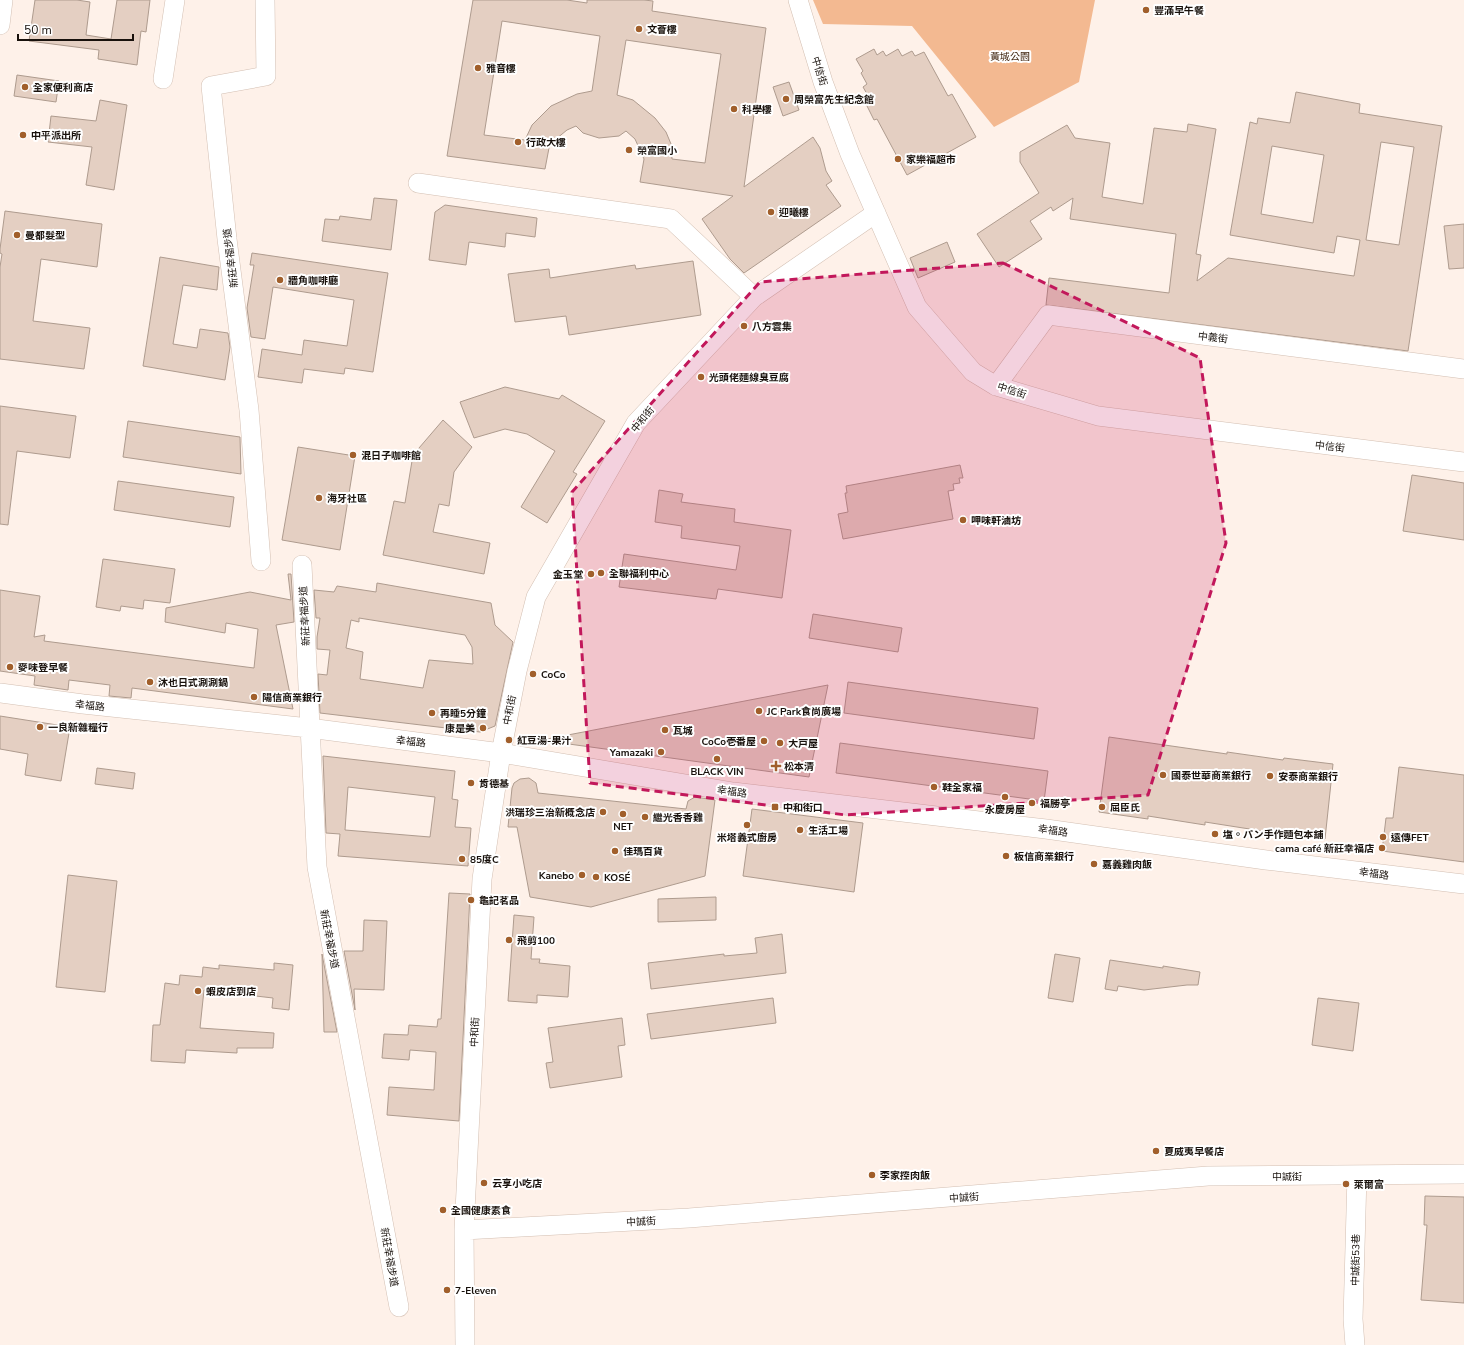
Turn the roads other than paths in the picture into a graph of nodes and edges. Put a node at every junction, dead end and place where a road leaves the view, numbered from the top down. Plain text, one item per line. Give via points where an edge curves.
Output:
1 (3, 0) edge
2 (175, 0) edge
3 (265, 0) edge
4 (798, 0) edge
5 (0, 26) edge
6 (163, 79) dead end
7 (418, 183) dead end
8 (876, 213) junction
9 (754, 297) junction
10 (1464, 369) edge
11 (996, 386) junction
12 (1464, 462) edge
13 (261, 561) dead end
14 (302, 565) dead end
15 (0, 693) edge
16 (309, 728) junction
17 (501, 753) junction
18 (1464, 884) edge
19 (1464, 1174) edge
20 (1357, 1175) junction
21 (464, 1230) junction
22 (399, 1307) dead end
23 (466, 1345) edge
24 (1355, 1345) edge

1 - 5 street
2 - 6 street
3 - 13 street, 新莊幸福步道 via 266,76 211,86 248,410
4 - 8 street, 中信街 via 823,82
7 - 9 street via 671,219
8 - 9 street, 中和街
8 - 11 street, 中信街 via 917,307 973,372
9 - 17 street, 中和街 via 636,423 536,597 517,671
10 - 11 street, 中義街 via 1048,315
11 - 12 street, 中信街 via 1098,416
14 - 16 street, 新莊幸福步道
15 - 16 street, 幸福路
16 - 17 street, 幸福路
16 - 22 street, 新莊幸福步道 via 317,867
17 - 18 street, 幸福路 via 733,792 1038,828 1266,860
17 - 21 street, 中和街 via 482,879
19 - 20 street, 中誠街
20 - 21 street, 中誠街 via 1208,1176 688,1218
20 - 24 street, 中誠街53巷
21 - 23 street, 中和街

